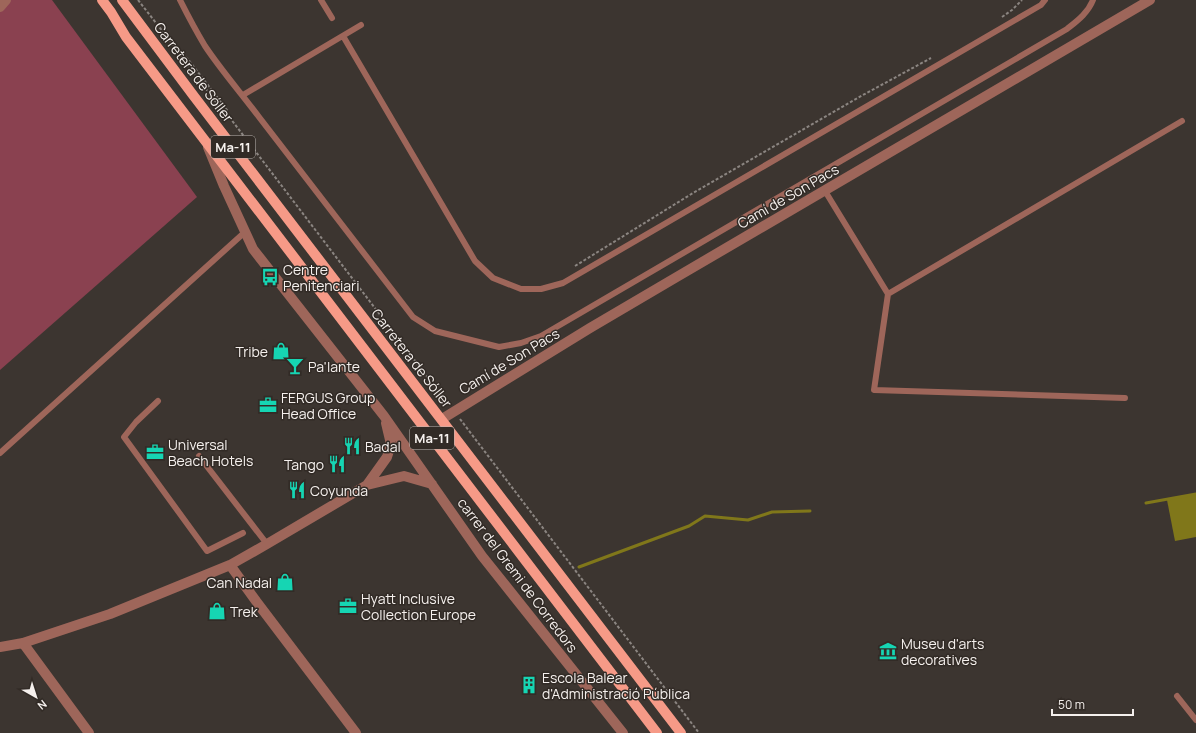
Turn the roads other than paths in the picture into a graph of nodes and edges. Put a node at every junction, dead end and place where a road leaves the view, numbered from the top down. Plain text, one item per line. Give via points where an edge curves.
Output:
1 (6, 0) edge
2 (94, 0) edge
3 (102, 0) edge
4 (122, 0) edge
5 (180, 0) edge
6 (321, 0) edge
7 (1045, 0) edge
8 (1093, 0) edge
9 (1150, 0) edge
10 (0, 8) edge
11 (332, 18) dead end
12 (361, 25) dead end
13 (343, 36) junction
14 (126, 37) junction
15 (243, 95) junction
16 (1182, 121) dead end
17 (206, 144) junction
18 (825, 190) junction
19 (245, 232) junction
20 (888, 294) junction
21 (1125, 398) dead end
22 (158, 401) dead end
23 (384, 416) junction
24 (442, 419) junction
25 (0, 453) edge
26 (199, 456) dead end
27 (432, 484) junction
28 (366, 485) junction
29 (243, 533) dead end
30 (267, 544) junction
31 (230, 565) junction
32 (23, 642) junction
33 (0, 647) edge
34 (1177, 696) dead end
35 (1196, 720) edge
36 (89, 733) edge
37 (356, 733) edge
38 (623, 733) edge
39 (657, 733) edge
40 (681, 733) edge

1 - 10 street
2 - 14 main road
3 - 14 main road, Ma-11
4 - 24 main road, Carretera de Sóller / Ma-11
5 - 15 lane via 205,45
6 - 11 lane
7 - 13 lane via 1041,5 563,283 541,289 521,289 493,278 475,262
8 - 15 lane via 1080,19 1067,29 541,336 499,347 435,331 413,317
9 - 18 street, Camí de Son Pacs
12 - 13 lane
13 - 15 lane
14 - 17 main road, Ma-11
16 - 20 lane
17 - 19 street, carrer del Gremi de Corredors
17 - 39 main road, Ma-11
18 - 20 lane
18 - 24 street, Camí de Son Pacs
19 - 23 street, carrer del Gremi de Corredors via 253,249
19 - 25 lane
20 - 21 lane via 874,390
22 - 29 lane via 124,437 207,551
23 - 27 street, carrer del Gremi de Corredors
23 - 28 street via 391,444 387,458
24 - 40 main road, Carretera de Sóller / Ma-11
26 - 30 lane
27 - 28 street via 404,476
27 - 38 street, carrer del Gremi de Corredors via 482,556
28 - 30 street
30 - 31 street
31 - 32 street via 110,614
31 - 37 street
32 - 33 street
32 - 36 street
34 - 35 lane

